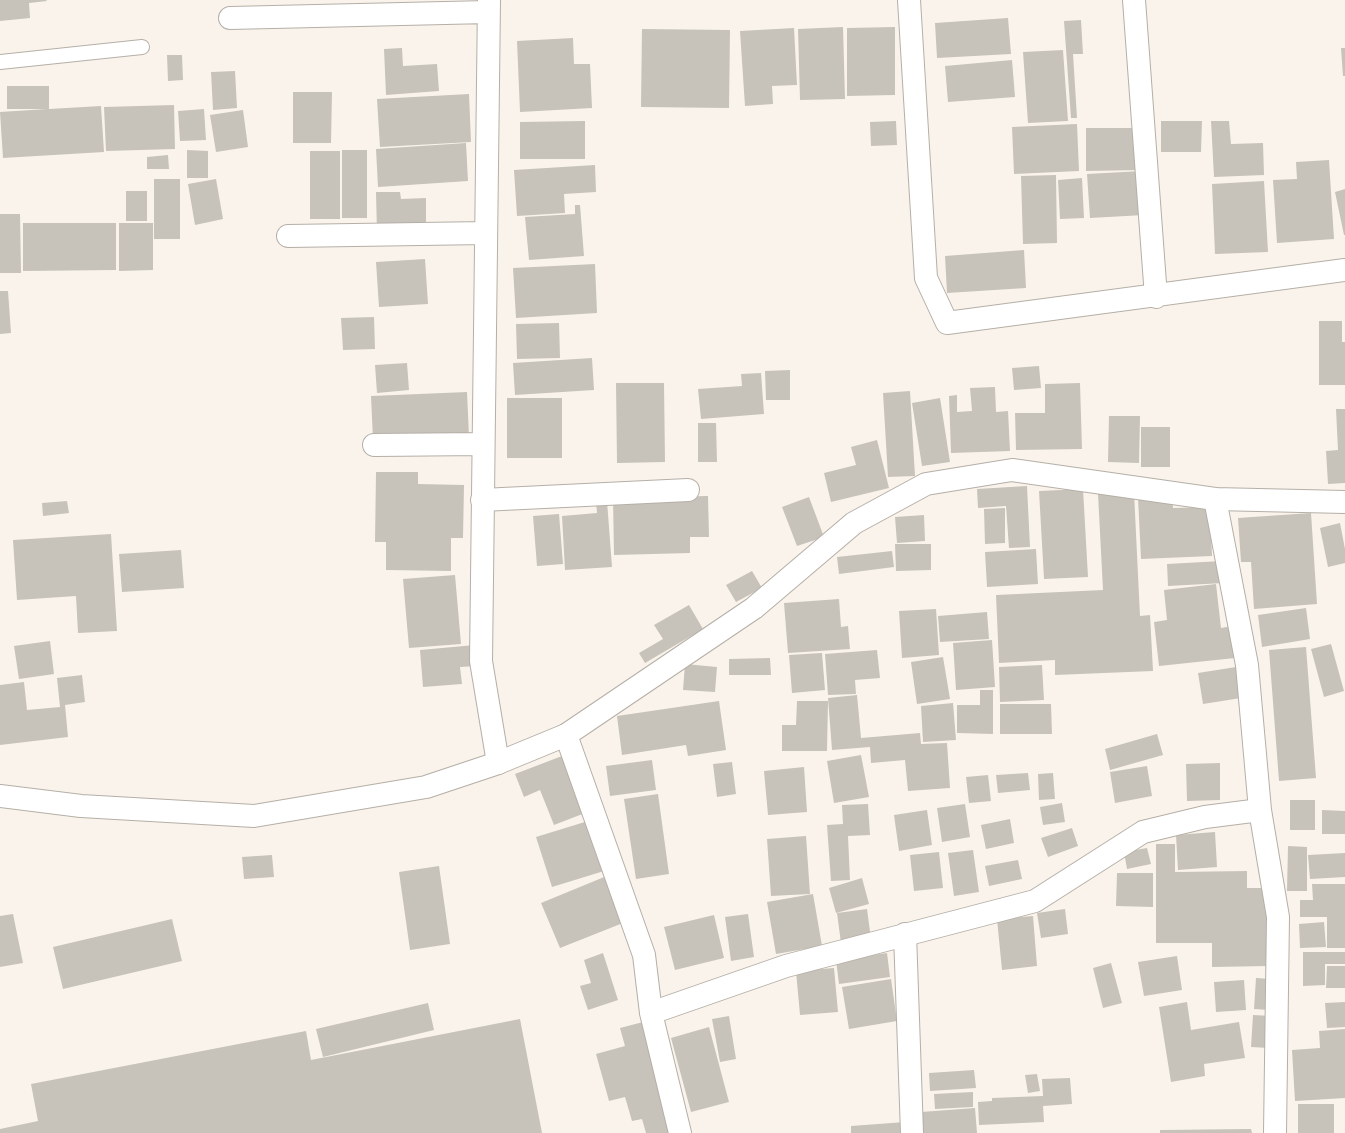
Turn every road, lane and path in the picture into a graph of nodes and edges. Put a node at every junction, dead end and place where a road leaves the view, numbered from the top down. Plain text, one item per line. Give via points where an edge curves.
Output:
1 (909, 0) edge
2 (1134, 0) edge
3 (488, 6) edge
4 (230, 18) dead end
5 (142, 47) dead end
6 (0, 62) edge
7 (486, 233) junction
8 (288, 236) dead end
9 (1345, 270) edge
10 (1156, 297) junction
11 (483, 444) junction
12 (374, 445) dead end
13 (688, 490) dead end
14 (1215, 499) junction
15 (482, 500) junction
16 (1345, 502) edge
17 (566, 735) junction
18 (498, 763) junction
19 (0, 796) edge
20 (1260, 810) junction
21 (905, 934) junction
22 (651, 1013) junction
23 (680, 1133) edge
24 (912, 1133) edge
25 (1275, 1133) edge

1 - 10 street via 926,278 947,323
2 - 10 street
3 - 4 street
3 - 7 street
5 - 6 lane
7 - 8 street
7 - 11 street
9 - 10 street
11 - 12 street
11 - 15 street
13 - 15 street
14 - 16 street
14 - 17 street via 1012,470 926,484 854,523 754,608
14 - 20 street via 1247,665
15 - 18 street via 481,661
17 - 18 street
17 - 22 street via 644,955
18 - 19 street via 426,788 254,816 81,806
20 - 21 street via 1205,818 1144,832 1035,901
20 - 25 street via 1278,917
21 - 22 street via 786,966
21 - 24 street
22 - 23 street

